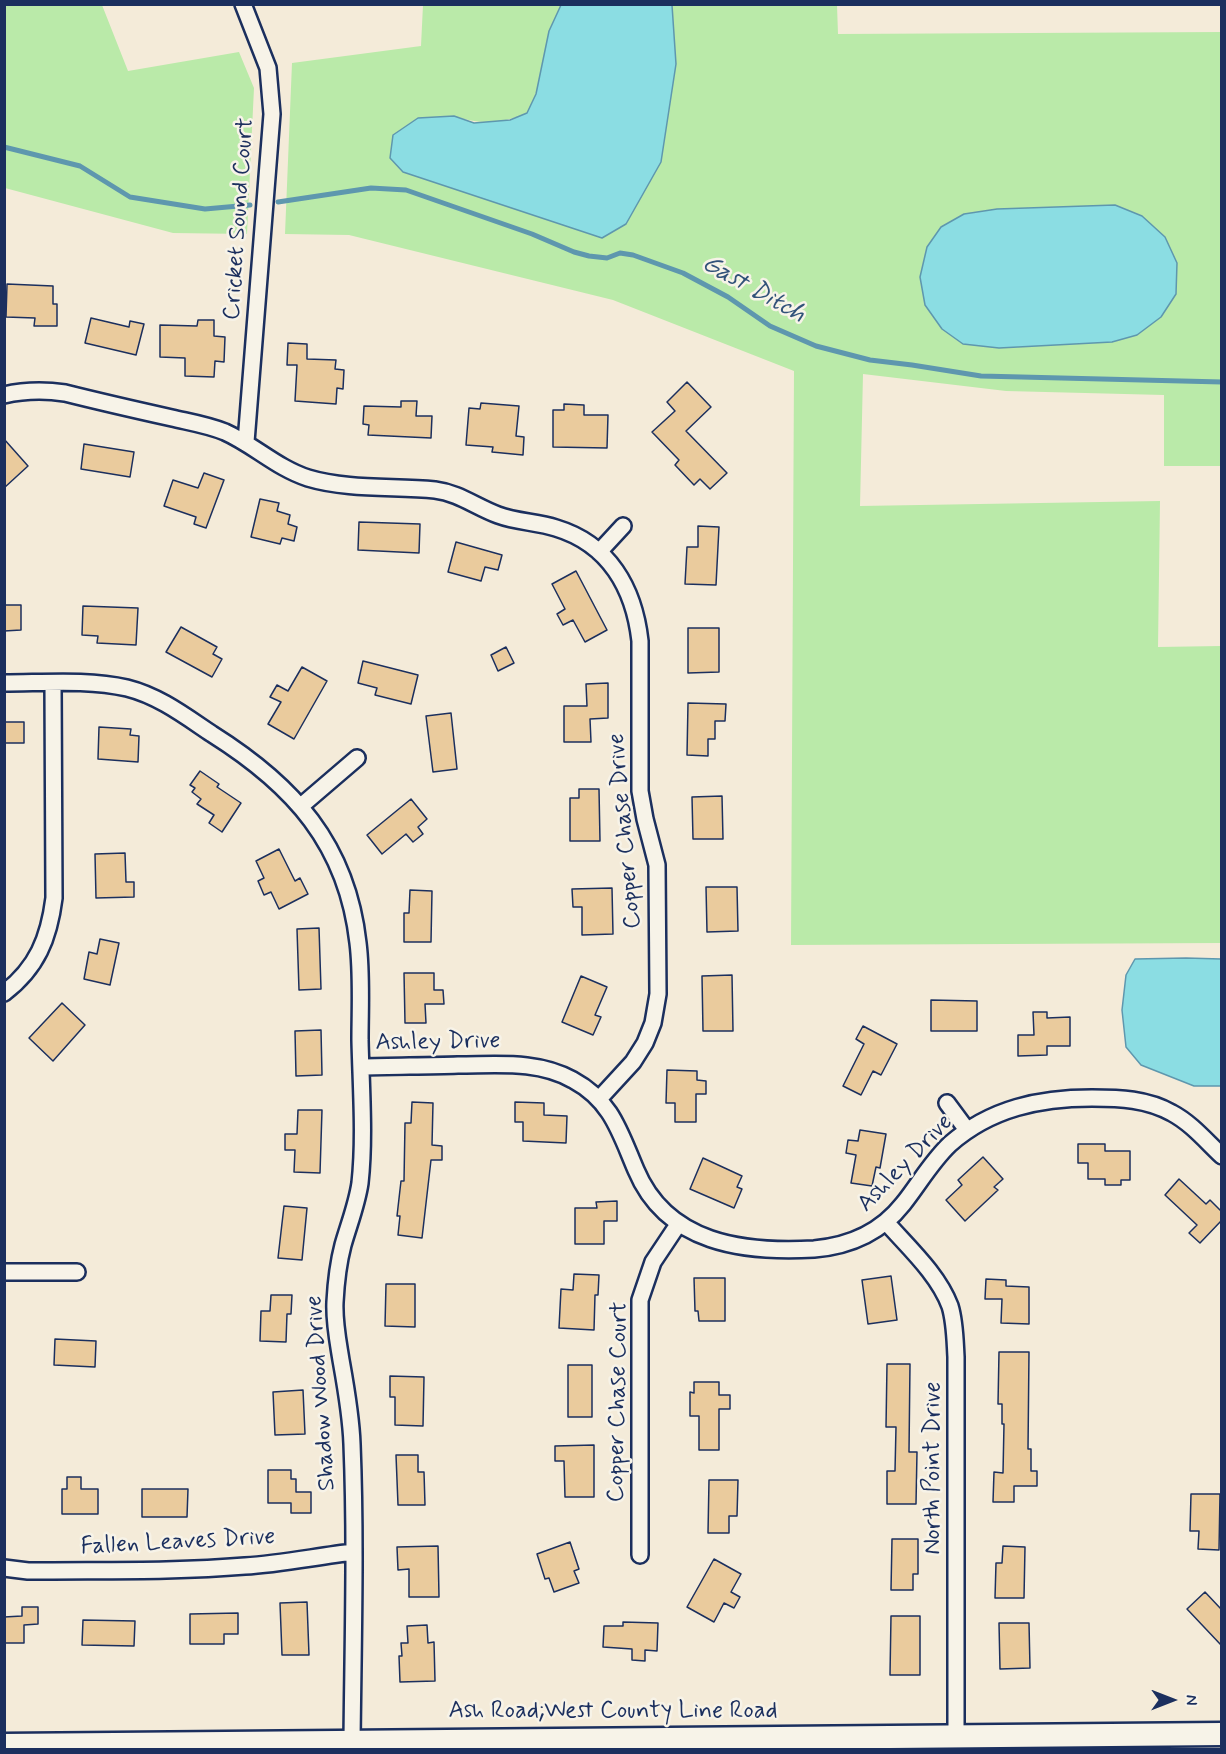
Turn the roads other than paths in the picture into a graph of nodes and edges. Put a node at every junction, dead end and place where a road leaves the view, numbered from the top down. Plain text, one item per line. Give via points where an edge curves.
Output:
1 (243, 4) edge
2 (4, 395) edge
3 (246, 442) junction
4 (623, 526) dead end
5 (599, 552) junction
6 (4, 683) edge
7 (53, 683) junction
8 (357, 758) dead end
9 (301, 806) junction
10 (4, 993) edge
11 (361, 1067) junction
12 (599, 1099) junction
13 (947, 1103) dead end
14 (967, 1130) junction
15 (1221, 1156) edge
16 (886, 1222) junction
17 (679, 1223) junction
18 (4, 1272) edge
19 (77, 1272) dead end
20 (354, 1552) junction
21 (640, 1555) dead end
22 (4, 1568) edge
23 (1221, 1734) edge
24 (956, 1737) junction
25 (352, 1741) junction
26 (4, 1745) edge

1 - 3 street, Cricket Sound Court via 268,68 272,114
2 - 3 street, Copper Chase Drive via 44,390 65,393 212,428
3 - 5 street, Copper Chase Drive via 307,478 458,495 515,521 555,527
4 - 5 street
5 - 12 street, Copper Chase Drive via 622,579 637,619 640,791 657,865 658,905 658,994 653,1023 633,1062
6 - 7 street, Shadow Wood Drive
7 - 9 street, Shadow Wood Drive via 112,685 164,703 264,769
7 - 10 street via 51,923 30,968
8 - 9 street
9 - 11 street, Shadow Wood Drive via 332,854 353,914 359,945
11 - 12 street, Ashley Drive via 539,1067 573,1080
11 - 20 street, Shadow Wood Drive via 360,1183 339,1266 335,1303 352,1442
12 - 17 street, Ashley Drive via 620,1128 637,1173 649,1192
13 - 14 street
14 - 15 street, Ashley Drive via 1010,1108 1036,1101 1132,1099 1173,1113 1191,1125
14 - 16 street, Ashley Drive via 930,1165
16 - 17 street, Ashley Drive via 854,1240 812,1249 734,1246 701,1236
16 - 24 street, North Point Drive via 943,1292 954,1330
17 - 21 street, Copper Chase Court via 653,1262 640,1300
18 - 19 street
20 - 22 street, Fallen Leaves Drive via 202,1569
20 - 25 street, Shadow Wood Drive
23 - 24 main road, Ash Road;West County Line Road
24 - 25 main road, Ash Road;West County Line Road
25 - 26 main road, Ash Road;West County Line Road

